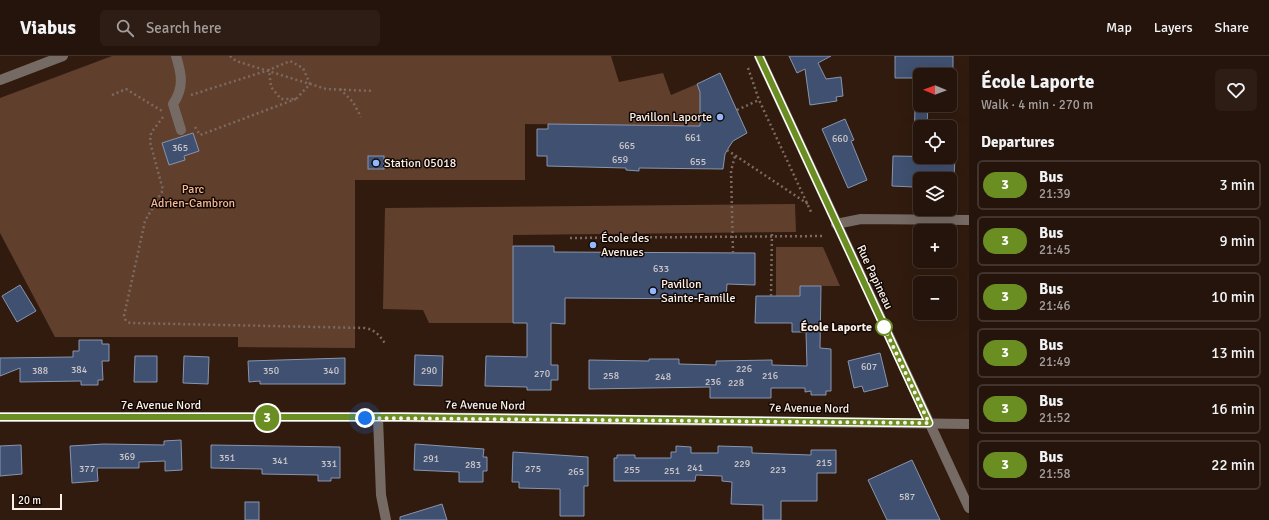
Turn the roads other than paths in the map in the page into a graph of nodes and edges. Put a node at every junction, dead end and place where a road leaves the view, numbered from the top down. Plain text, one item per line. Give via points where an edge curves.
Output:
1 (63, 56) edge
2 (176, 56) edge
3 (759, 56) edge
4 (0, 80) edge
5 (180, 130) dead end
6 (969, 220) edge
7 (836, 224) junction
8 (0, 417) edge
9 (378, 418) junction
10 (929, 423) junction
11 (969, 424) edge
12 (969, 508) edge
13 (386, 520) edge

1 - 4 street
2 - 5 street via 181,77 177,100 173,104
3 - 7 street, Rue Papineau
6 - 7 street via 861,219
7 - 10 street, Rue Papineau
8 - 9 street, 7e Avenue Nord
9 - 10 street, 7e Avenue Nord
9 - 13 street via 381,495
10 - 11 street, 7e Avenue Nord
10 - 12 street, Rue Papineau

